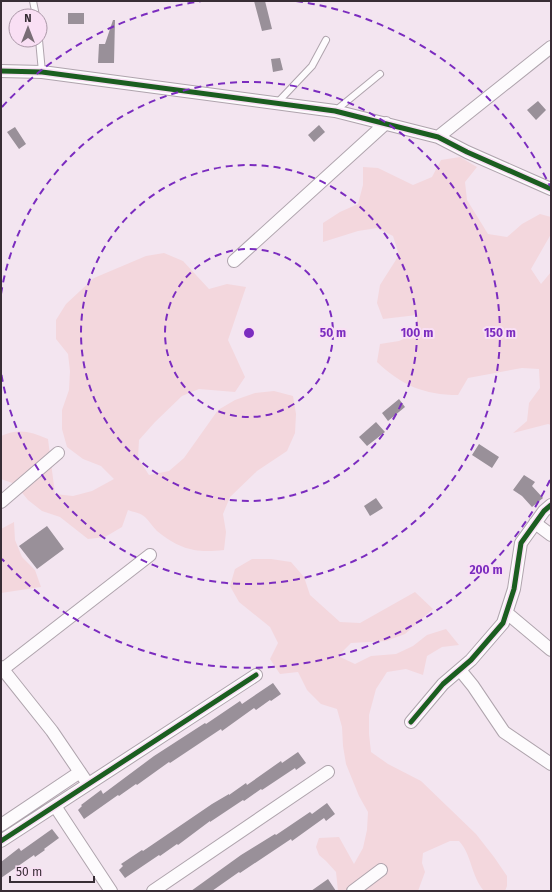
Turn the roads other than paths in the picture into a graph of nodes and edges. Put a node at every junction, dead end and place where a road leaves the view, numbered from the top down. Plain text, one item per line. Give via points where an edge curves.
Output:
1 (326, 40) dead end
2 (40, 48) edge
3 (551, 48) edge
4 (1, 71) edge
5 (42, 72) junction
6 (380, 74) dead end
7 (276, 104) junction
8 (335, 111) junction
9 (386, 124) junction
10 (438, 137) junction
11 (551, 189) edge
12 (234, 261) dead end
13 (58, 453) dead end
14 (1, 502) edge
15 (551, 505) edge
16 (536, 523) junction
17 (551, 535) edge
18 (150, 555) dead end
19 (506, 613) junction
20 (551, 650) edge
21 (2, 668) edge
22 (460, 670) junction
23 (256, 675) dead end
24 (411, 722) dead end
25 (551, 764) edge
26 (80, 772) junction
27 (328, 772) dead end
28 (88, 784) junction
29 (55, 806) junction
30 (1, 825) edge
31 (1, 841) edge
32 (381, 870) dead end
33 (111, 891) edge
34 (153, 891) edge
35 (354, 891) edge

1 - 7 lane via 312,66
2 - 5 lane
3 - 10 street
4 - 5 street
5 - 7 street
6 - 8 lane
7 - 8 street
8 - 9 street
9 - 10 street
9 - 12 street
10 - 11 street
13 - 14 street
15 - 16 street
16 - 17 street
16 - 19 street via 520,543 514,589
18 - 21 street
19 - 20 street
19 - 22 street via 503,623 472,660
21 - 26 street via 52,731
22 - 24 street via 443,684
22 - 25 street via 504,732
23 - 28 street
26 - 28 street
26 - 30 street
27 - 34 street
28 - 29 street
29 - 31 street
29 - 33 street
32 - 35 street

